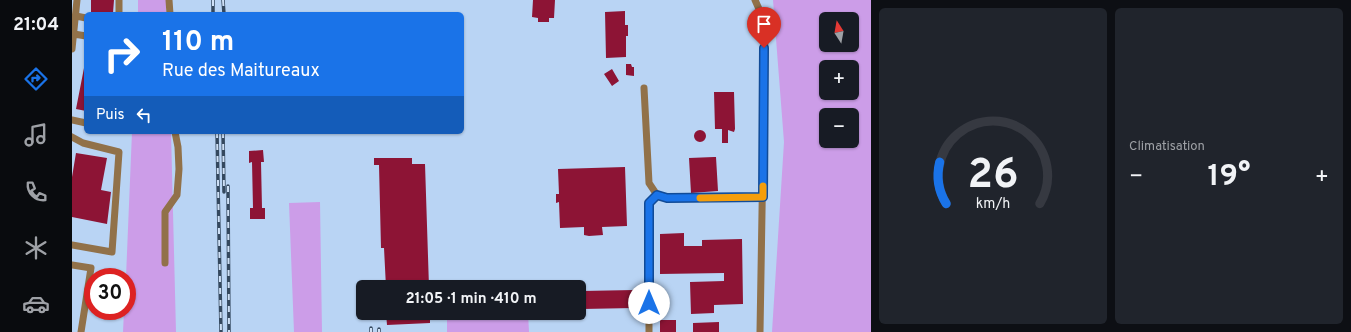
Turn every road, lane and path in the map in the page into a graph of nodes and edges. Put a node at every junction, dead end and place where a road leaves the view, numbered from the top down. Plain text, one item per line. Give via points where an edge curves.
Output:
1 (77, 0) edge
2 (119, 0) edge
3 (169, 0) edge
4 (755, 0) edge
5 (119, 12) edge
6 (170, 12) edge
7 (76, 16) junction
8 (84, 18) edge
9 (74, 34) junction
10 (84, 36) edge
11 (72, 48) edge
12 (644, 88) dead end
13 (72, 120) edge
14 (84, 122) edge
15 (175, 134) edge
16 (72, 137) edge
17 (657, 195) junction
18 (763, 197) junction
19 (72, 245) edge
20 (165, 263) dead end
21 (72, 265) edge
22 (81, 332) edge
23 (649, 332) edge
24 (760, 332) edge

1 - 7 street
2 - 5 street
3 - 6 street
4 - 18 street via 765,34
7 - 8 street
7 - 9 street
9 - 10 street
9 - 11 street
12 - 17 street via 649,184
13 - 14 street
15 - 20 street via 179,169 177,196 165,212
16 - 19 street via 83,143 120,152 112,252
17 - 18 street via 667,198
17 - 23 street via 649,203
18 - 24 street
21 - 22 street via 91,268

